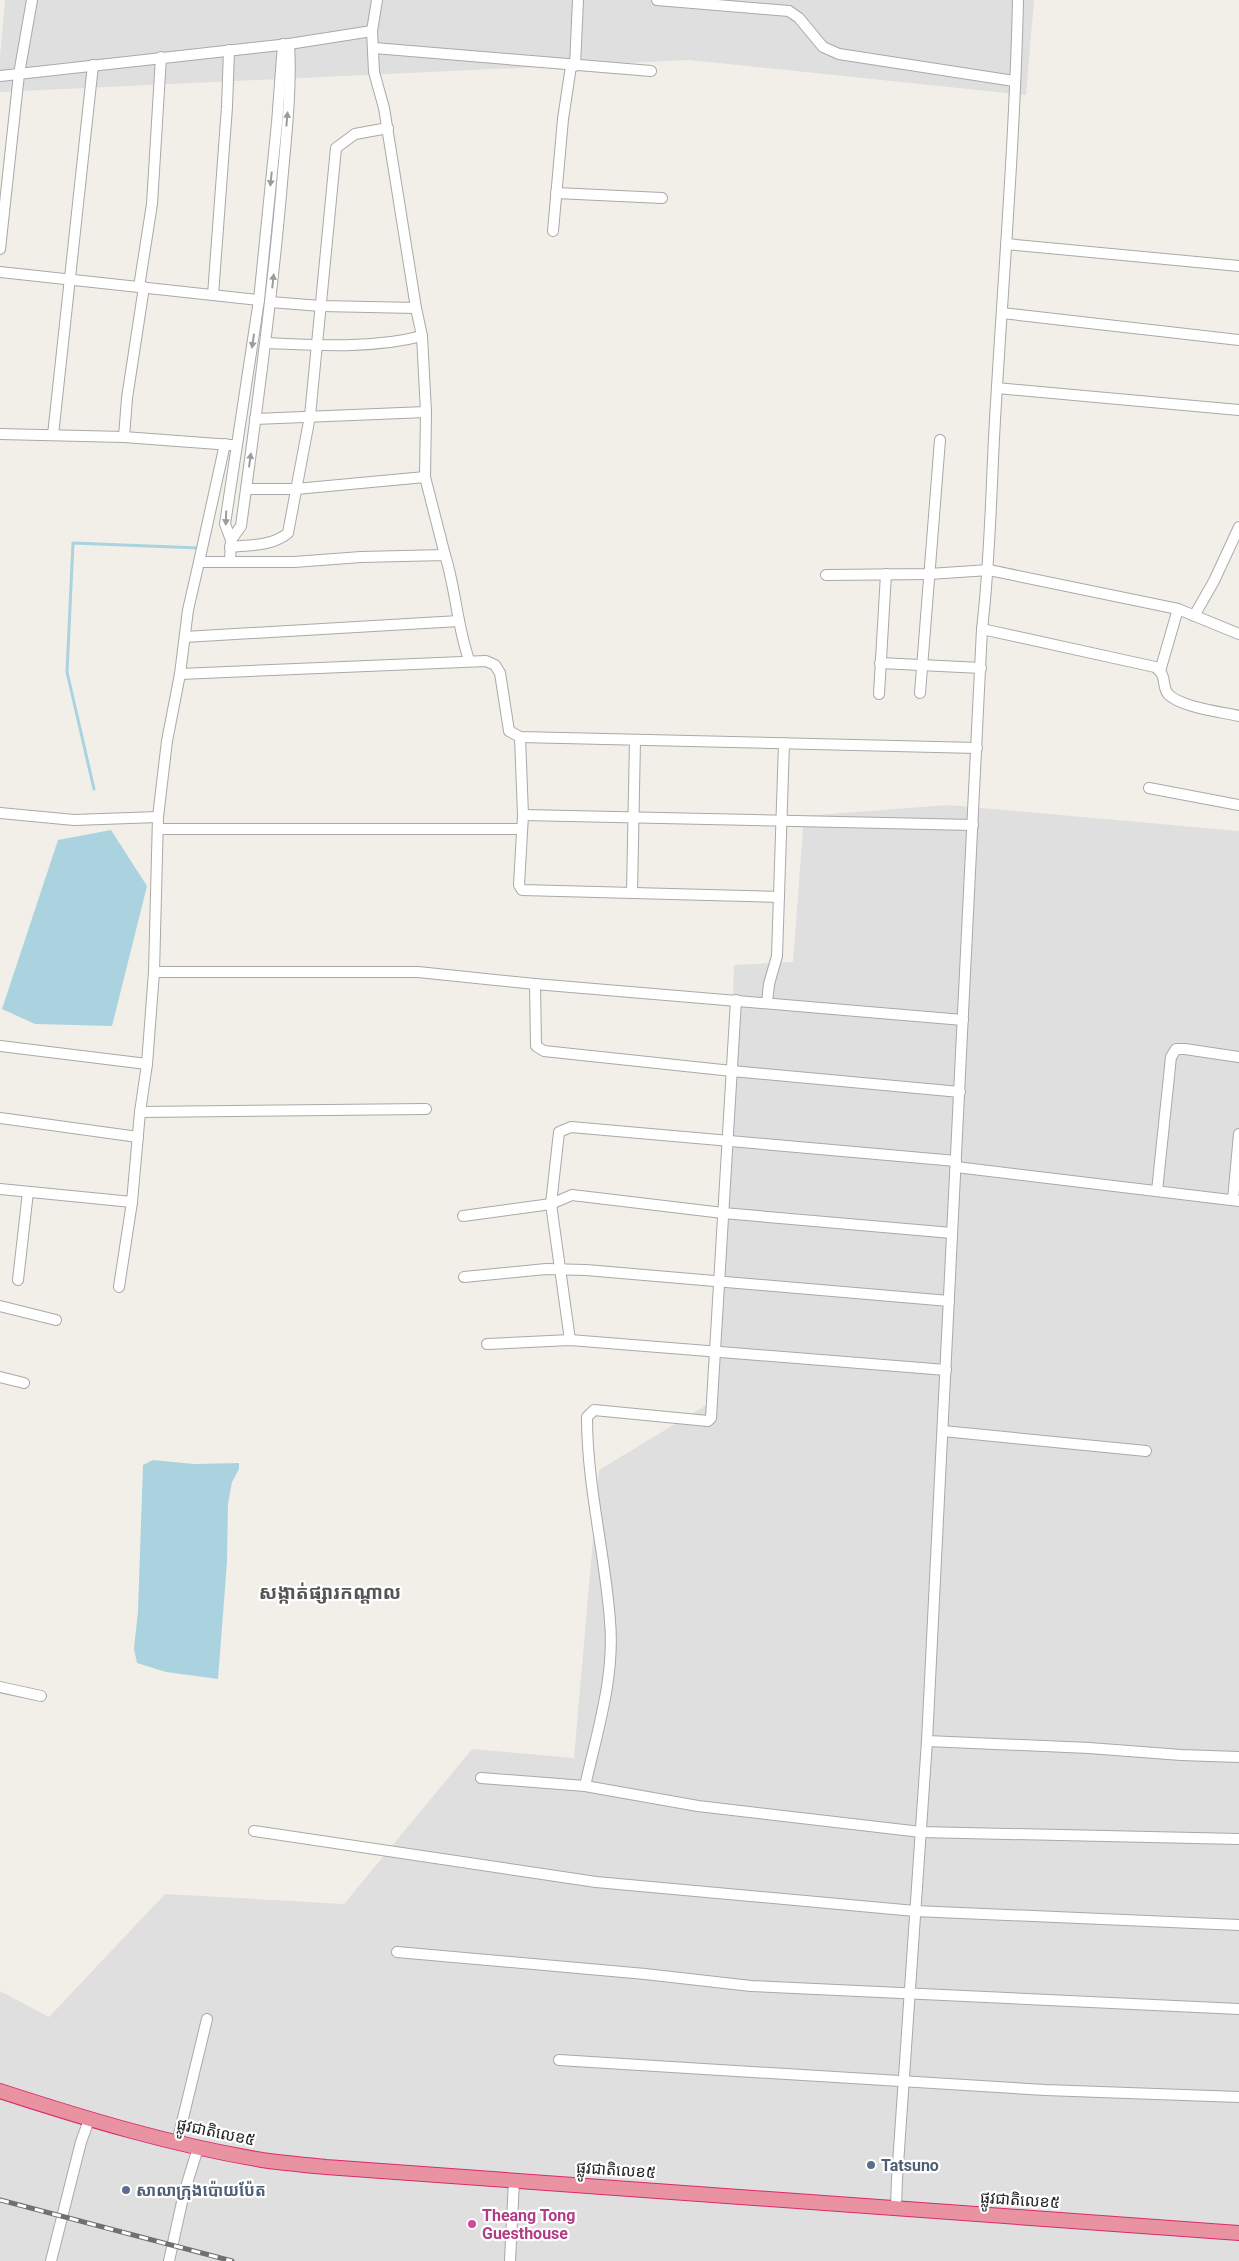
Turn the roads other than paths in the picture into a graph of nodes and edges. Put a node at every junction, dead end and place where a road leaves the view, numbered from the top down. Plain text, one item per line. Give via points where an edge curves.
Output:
1 (32, 0) edge
2 (377, 0) edge
3 (578, 0) edge
4 (657, 0) edge
5 (1018, 0) edge
6 (372, 31) junction
7 (286, 44) junction
8 (374, 48) junction
9 (229, 50) junction
10 (160, 57) junction
11 (93, 65) junction
12 (573, 66) junction
13 (652, 71) dead end
14 (19, 74) junction
15 (0, 76) edge
16 (1014, 81) junction
17 (388, 128) junction
18 (12, 143) junction
19 (0, 144) edge
20 (556, 193) junction
21 (662, 198) dead end
22 (2, 219) edge
23 (552, 231) dead end
24 (1006, 244) junction
25 (0, 249) edge
26 (1239, 266) edge
27 (0, 272) edge
28 (70, 280) junction
29 (142, 287) junction
30 (213, 295) junction
31 (259, 300) junction
32 (270, 302) junction
33 (321, 306) junction
34 (416, 308) junction
35 (1002, 313) junction
36 (422, 336) junction
37 (1239, 340) edge
38 (266, 343) junction
39 (317, 345) junction
40 (997, 388) junction
41 (1239, 410) edge
42 (426, 412) junction
43 (310, 416) junction
44 (255, 419) junction
45 (0, 434) edge
46 (53, 435) junction
47 (124, 437) junction
48 (940, 440) dead end
49 (225, 444) junction
50 (238, 445) junction
51 (425, 477) junction
52 (246, 489) junction
53 (296, 489) junction
54 (1239, 527) edge
55 (230, 543) junction
56 (445, 555) junction
57 (230, 561) junction
58 (199, 562) junction
59 (989, 570) junction
60 (886, 574) junction
61 (929, 574) junction
62 (826, 575) dead end
63 (1178, 609) junction
64 (1194, 616) junction
65 (459, 621) junction
66 (982, 629) junction
67 (1239, 634) edge
68 (185, 637) junction
69 (469, 660) junction
70 (880, 663) junction
71 (922, 666) junction
72 (981, 668) junction
73 (1160, 671) junction
74 (180, 674) junction
75 (920, 693) dead end
76 (879, 694) dead end
77 (1239, 716) edge
78 (520, 737) junction
79 (634, 740) junction
80 (784, 743) junction
81 (976, 748) junction
82 (1149, 788) dead end
83 (1239, 805) edge
84 (0, 813) edge
85 (523, 815) junction
86 (158, 817) junction
87 (633, 818) junction
88 (781, 821) junction
89 (973, 825) junction
90 (158, 829) junction
91 (522, 829) junction
92 (632, 893) junction
93 (779, 897) junction
94 (154, 972) junction
95 (535, 984) junction
96 (736, 1000) junction
97 (766, 1003) junction
98 (963, 1020) junction
99 (0, 1046) edge
100 (1239, 1057) edge
101 (147, 1064) junction
102 (732, 1071) junction
103 (960, 1092) junction
104 (426, 1109) dead end
105 (140, 1112) junction
106 (0, 1118) edge
107 (1239, 1134) edge
108 (138, 1136) junction
109 (728, 1141) junction
110 (956, 1164) junction
111 (0, 1189) edge
112 (1157, 1191) junction
113 (28, 1192) junction
114 (1236, 1201) edge
115 (132, 1202) junction
116 (551, 1204) junction
117 (723, 1213) junction
118 (463, 1216) dead end
119 (952, 1233) junction
120 (560, 1269) junction
121 (464, 1277) dead end
122 (18, 1280) dead end
123 (719, 1282) junction
124 (119, 1288) dead end
125 (949, 1301) junction
126 (0, 1306) edge
127 (56, 1320) dead end
128 (570, 1340) junction
129 (487, 1344) dead end
130 (715, 1352) junction
131 (946, 1370) junction
132 (0, 1377) edge
133 (24, 1383) dead end
134 (943, 1431) junction
135 (1146, 1451) dead end
136 (0, 1687) edge
137 (41, 1696) dead end
138 (927, 1742) junction
139 (1239, 1757) edge
140 (481, 1778) dead end
141 (585, 1786) junction
142 (254, 1831) dead end
143 (921, 1832) junction
144 (1239, 1838) edge
145 (915, 1911) junction
146 (1239, 1925) edge
147 (397, 1952) dead end
148 (910, 1994) junction
149 (1239, 2009) edge
150 (207, 2019) dead end
151 (559, 2060) dead end
152 (904, 2081) junction
153 (0, 2091) edge
154 (1239, 2097) edge
155 (89, 2120) junction
156 (177, 2142) junction
157 (198, 2148) junction
158 (514, 2180) junction
159 (896, 2208) junction
160 (1239, 2233) edge
161 (51, 2261) edge
162 (169, 2261) edge
163 (510, 2261) edge

1 - 14 street
2 - 6 street
3 - 12 street
4 - 16 street via 789,11 823,47 839,54
5 - 16 street
6 - 7 street
6 - 8 street
7 - 9 street
7 -> 31 street
32 -> 7 street via 291,71
8 - 12 street
8 - 17 street via 374,72
9 - 10 street
9 - 30 street via 228,107
10 - 11 street
10 - 29 street via 152,204
11 - 14 street
11 - 28 street
12 - 13 street
12 - 20 street via 563,119
14 - 15 street
14 - 18 street
16 - 24 street
17 - 33 street via 355,134 336,148
17 - 34 street
18 - 19 street
18 - 22 street
20 - 21 street
20 - 23 street
22 - 25 street
24 - 26 street
24 - 35 street
27 - 28 street
28 - 29 street
28 - 46 street
29 - 30 street
29 - 47 street
30 - 31 street
31 -> 50 street
32 - 33 street
32 - 38 street
33 - 34 street
33 - 39 street
34 - 36 street
35 - 37 street
35 - 40 street
36 - 39 street via 402,341
36 - 42 street
38 - 39 street
38 - 44 street
39 - 43 street
40 - 41 street
40 - 59 street
42 - 43 street
42 - 51 street
43 - 44 street
43 - 53 street
52 -> 44 street
45 - 46 street
46 - 47 street
47 - 49 street
48 - 61 street
49 - 50 street
49 - 58 street
50 -> 55 street via 225,524
51 - 53 street
51 - 56 street
52 - 53 street
52 - 55 street via 241,526
53 - 55 street via 288,533 281,539
54 - 64 street
55 - 57 street
56 - 57 street via 294,562
56 - 65 street
57 - 58 street
58 - 68 street
59 - 61 street
59 - 63 street
59 - 66 street
60 - 61 street
60 - 62 street
60 - 70 street
61 - 71 street
63 - 64 street
63 - 73 street
64 - 67 street
65 - 68 street
65 - 69 street
66 - 72 street
66 - 73 street via 1155,667
68 - 74 street
69 - 74 street
69 - 78 street via 496,665 504,690 509,731
70 - 71 street
70 - 76 street
71 - 72 street
71 - 75 street
72 - 81 street
73 - 77 street via 1166,692 1172,698
74 - 86 street via 166,741
78 - 79 street
78 - 85 street
79 - 80 street
79 - 87 street
80 - 81 street
80 - 88 street
81 - 89 street
82 - 83 street
84 - 86 street via 74,820
85 - 87 street
85 - 91 street
86 - 90 street
87 - 88 street
87 - 92 street
88 - 89 street
88 - 93 street
89 - 98 street
90 - 91 street
90 - 94 street
91 - 92 street via 519,884 522,890
92 - 93 street
93 - 97 street via 777,956
94 - 95 street via 418,972
94 - 101 street
95 - 96 street
95 - 102 street via 536,1046 544,1051
96 - 97 street
96 - 102 street
97 - 98 street
98 - 103 street
99 - 101 street
100 - 112 street via 1185,1049 1176,1049 1171,1056
101 - 105 street
102 - 103 street
102 - 109 street
103 - 110 street
104 - 105 street
105 - 108 street
106 - 108 street
107 - 114 street
108 - 115 street
109 - 110 street
109 - 116 street via 562,1129 559,1132
109 - 117 street
110 - 112 street
110 - 119 street
111 - 113 street
112 - 114 street
113 - 115 street
113 - 122 street
115 - 124 street
116 - 117 street via 572,1195
116 - 118 street
116 - 120 street
117 - 119 street
117 - 123 street
119 - 125 street
120 - 121 street
120 - 123 street
120 - 128 street
123 - 125 street
123 - 130 street
125 - 131 street
126 - 127 street
128 - 129 street
128 - 130 street
130 - 131 street
130 - 141 street via 711,1418 708,1421 594,1410 586,1417 610,1631 605,1698
131 - 134 street
132 - 133 street
134 - 135 street
134 - 138 street
136 - 137 street
138 - 139 street
138 - 143 street
140 - 141 street
141 - 143 street via 698,1806
142 - 145 street via 596,1882
143 - 144 street
143 - 145 street
145 - 146 street
145 - 148 street
147 - 148 street via 752,1986
148 - 149 street
148 - 152 street
150 - 156 street
151 - 152 street
152 - 154 street
152 - 159 street
153 - 155 highway, ផ្លូវជាតិលេខ៥
155 - 156 highway, ផ្លូវជាតិលេខ៥
155 - 161 street
156 - 157 highway, ផ្លូវជាតិលេខ៥
157 - 158 highway, ផ្លូវជាតិលេខ៥ via 317,2166
157 - 162 street
158 - 159 highway, ផ្លូវជាតិលេខ៥
158 - 163 street
159 - 160 highway, ផ្លូវជាតិលេខ៥

